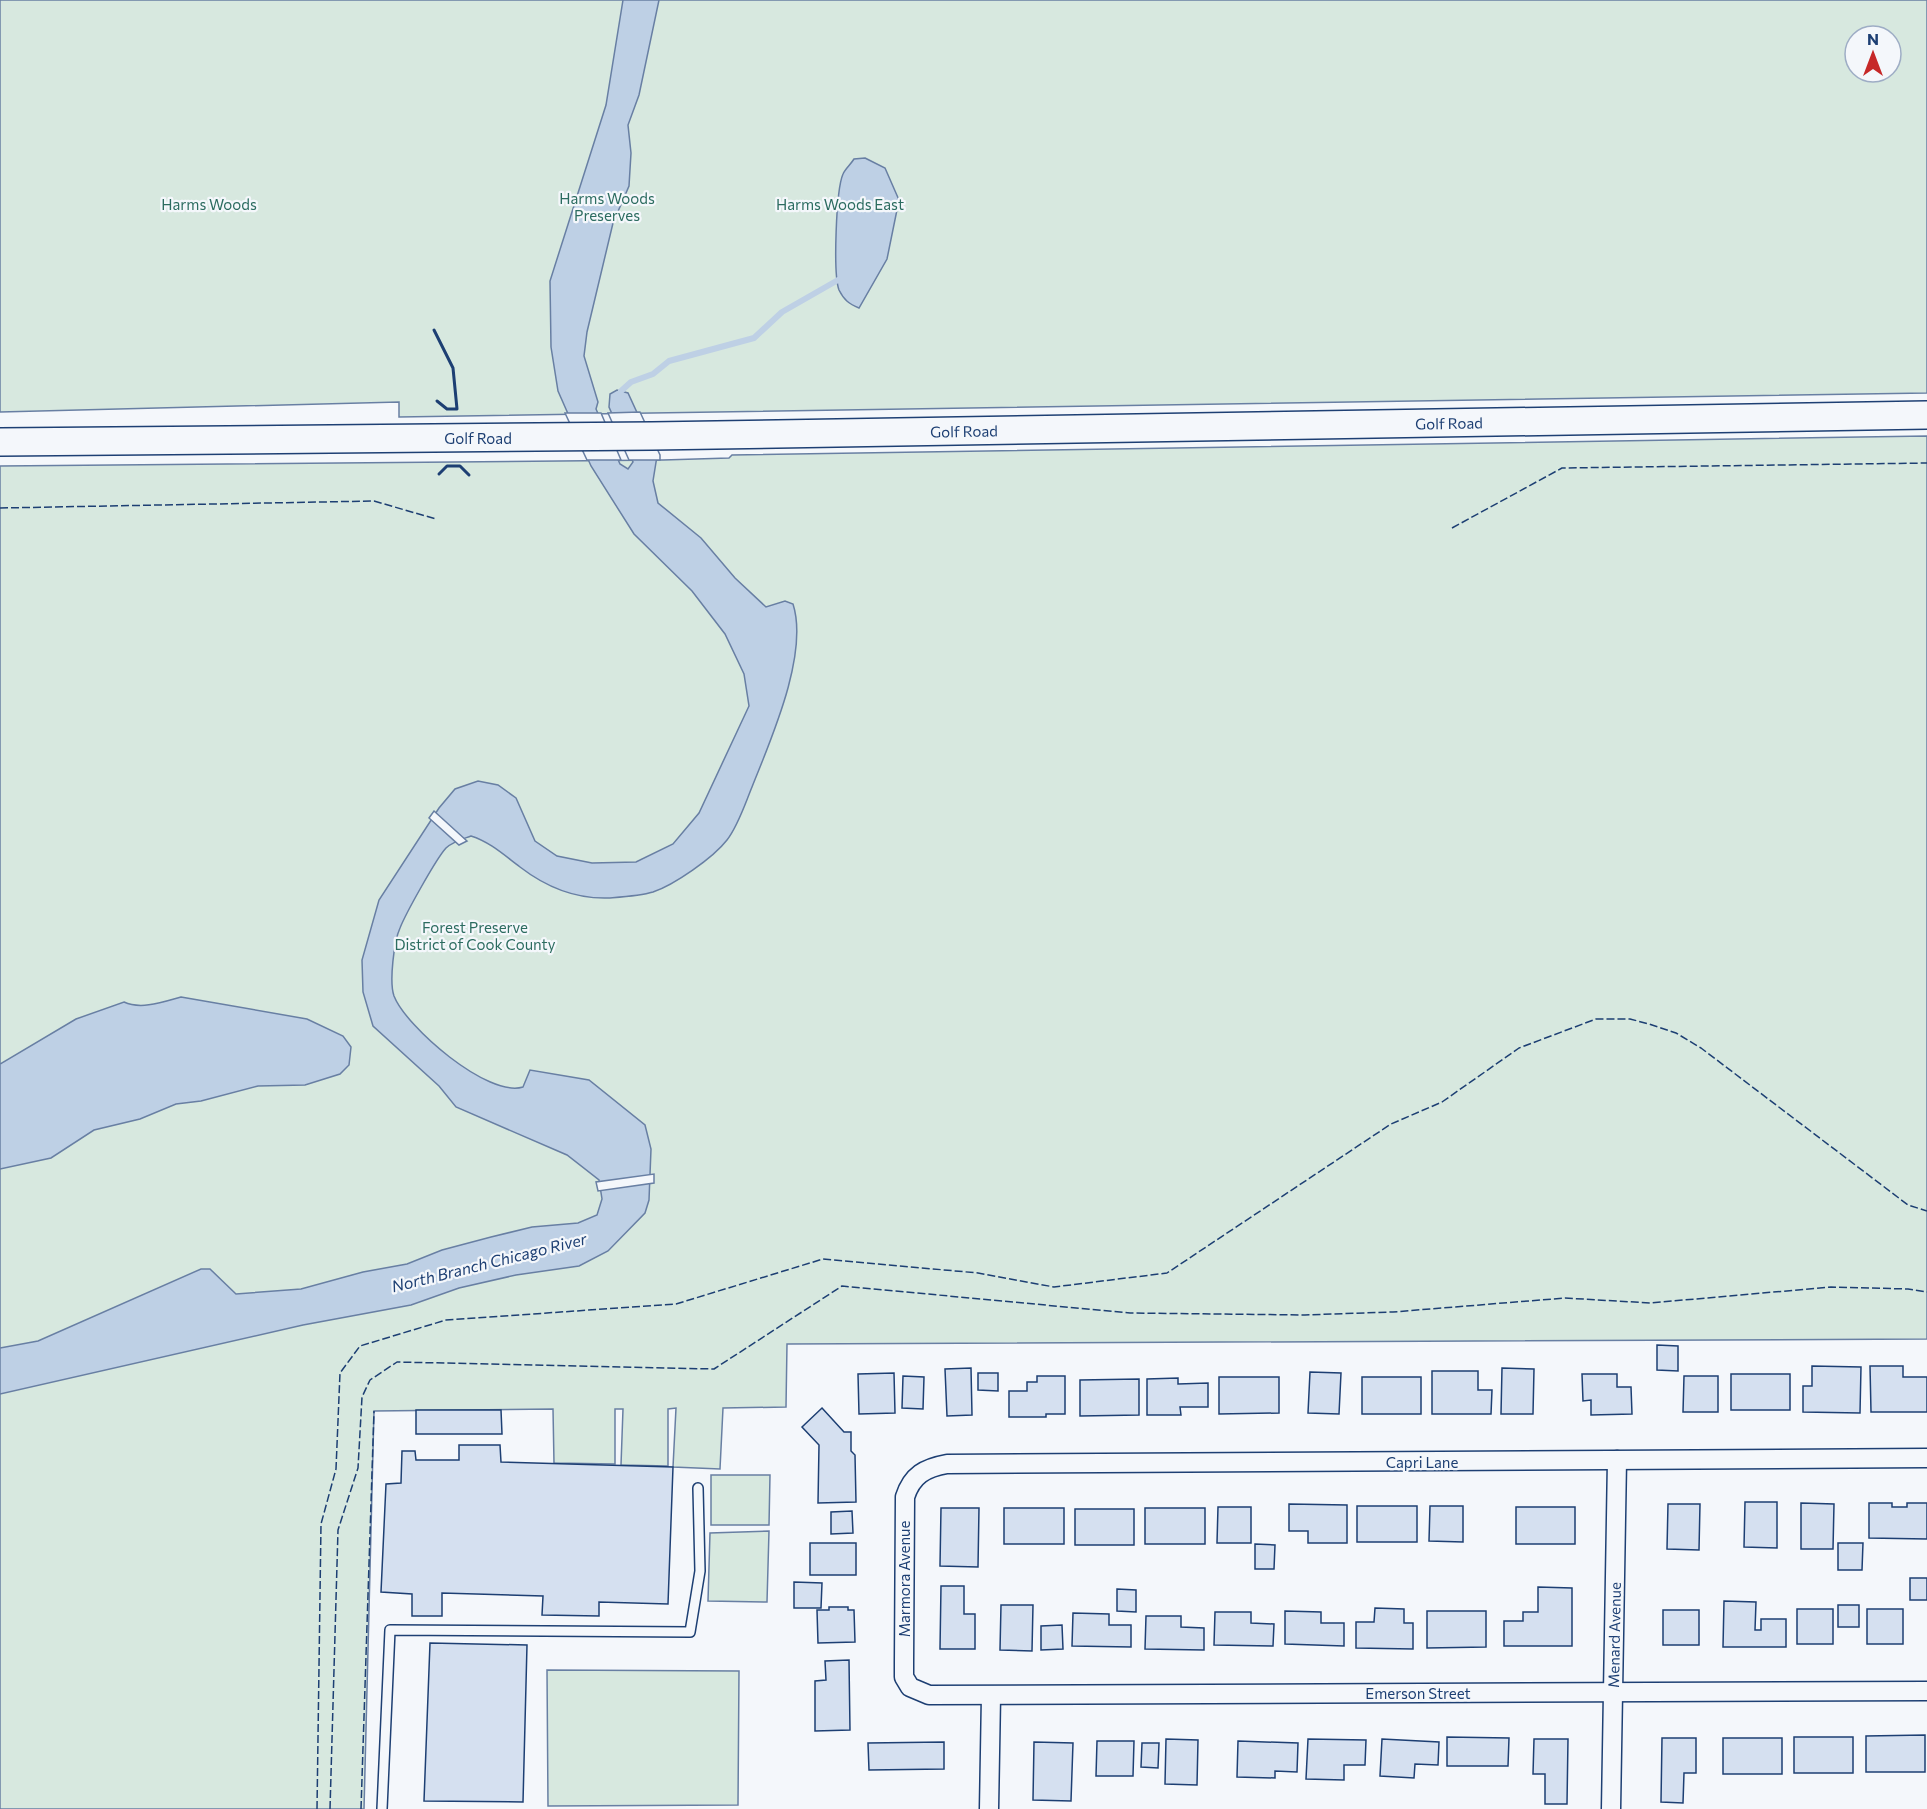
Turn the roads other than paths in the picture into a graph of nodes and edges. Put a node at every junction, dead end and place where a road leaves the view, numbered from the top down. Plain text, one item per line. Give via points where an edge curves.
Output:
1 (1927, 416) edge
2 (0, 442) edge
3 (1927, 1458) edge
4 (1617, 1461) junction
5 (919, 1473) joint
6 (699, 1488) dead end
7 (910, 1687) joint
8 (1927, 1691) edge
9 (1613, 1692) junction
10 (991, 1696) junction
11 (382, 1809) edge
12 (989, 1809) edge
13 (1611, 1809) edge

1 - 2 main road, Golf Road
3 - 4 street, Capri Lane
4 - 5 street, Capri Lane via 946,1464
4 - 9 street, Menard Avenue
5 - 7 street, Marmora Avenue via 905,1497 904,1677
6 - 11 lane via 700,1571 690,1632 390,1630
7 - 10 street, Emerson Street via 929,1695
8 - 9 street, Emerson Street
9 - 10 street, Emerson Street
9 - 13 street, Menard Avenue
10 - 12 street

